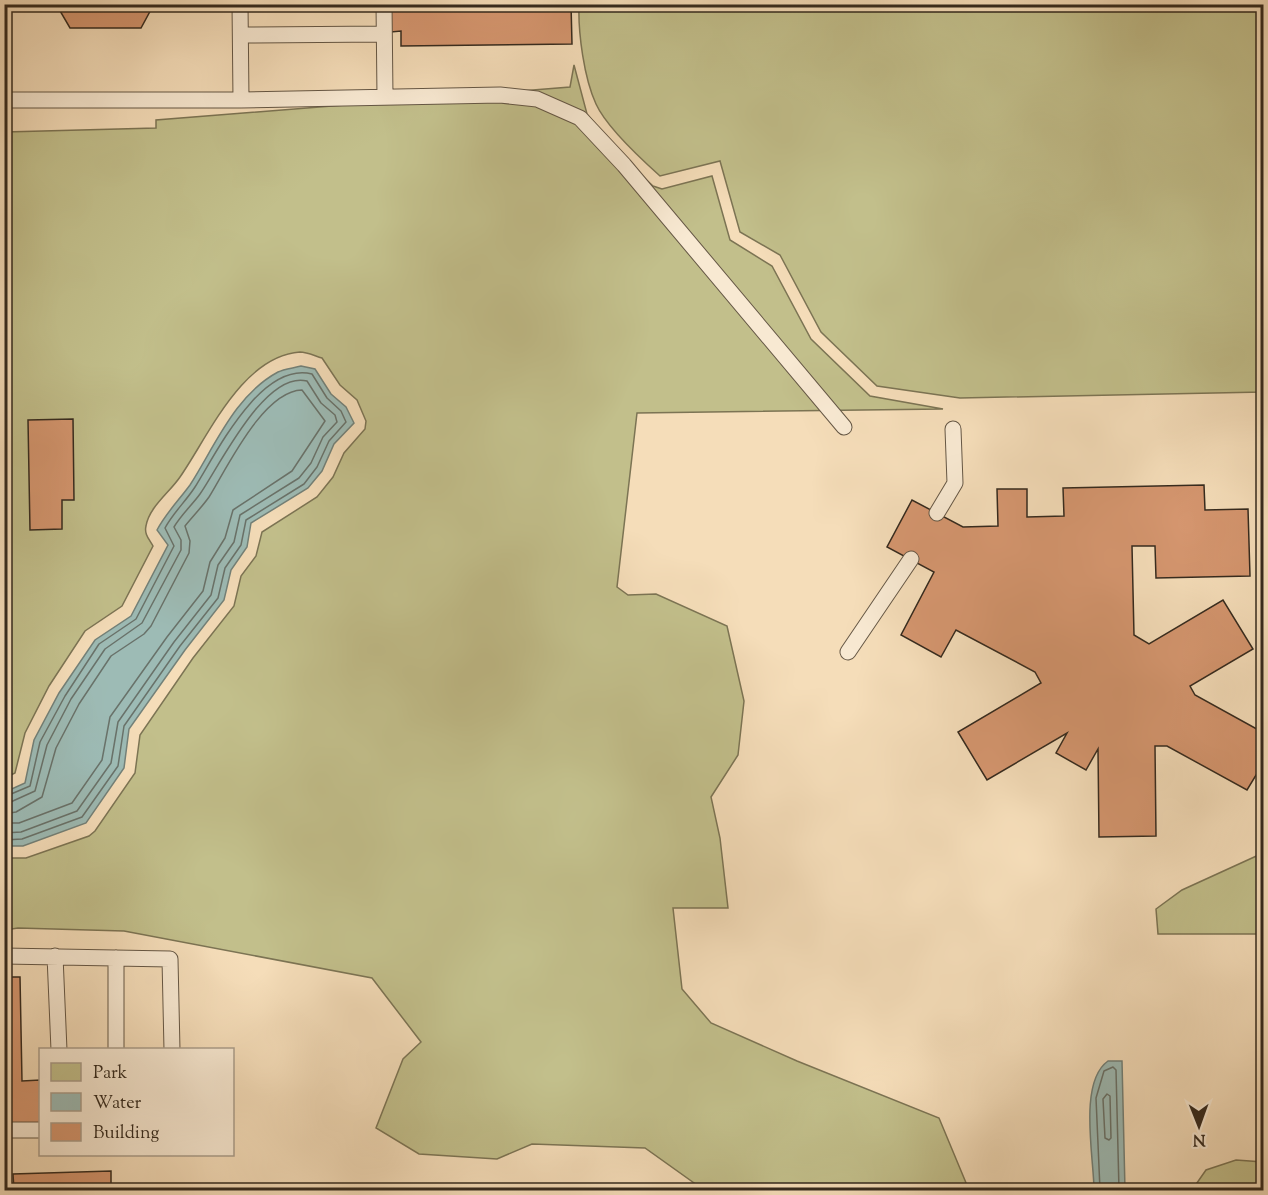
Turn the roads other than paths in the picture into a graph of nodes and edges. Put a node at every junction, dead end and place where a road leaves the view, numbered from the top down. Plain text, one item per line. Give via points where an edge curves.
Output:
1 (240, 4) edge
2 (384, 4) edge
3 (384, 34) junction
4 (241, 35) junction
5 (385, 97) junction
6 (4, 100) edge
7 (242, 100) junction
8 (844, 427) dead end
9 (953, 429) dead end
10 (937, 513) dead end
11 (911, 559) dead end
12 (848, 652) dead end
13 (4, 956) edge
14 (55, 956) junction
15 (116, 958) junction
16 (60, 1048) edge
17 (116, 1048) edge
18 (172, 1048) edge
19 (4, 1130) edge
20 (39, 1130) edge

1 - 4 lane
2 - 3 lane
3 - 4 lane
3 - 5 lane
4 - 7 lane
5 - 7 lane
5 - 8 lane via 500,95 537,99 580,118
6 - 7 lane
9 - 10 lane via 955,483
11 - 12 lane
13 - 14 lane
14 - 15 lane
14 - 16 lane
15 - 17 lane
15 - 18 lane via 170,958
19 - 20 lane

